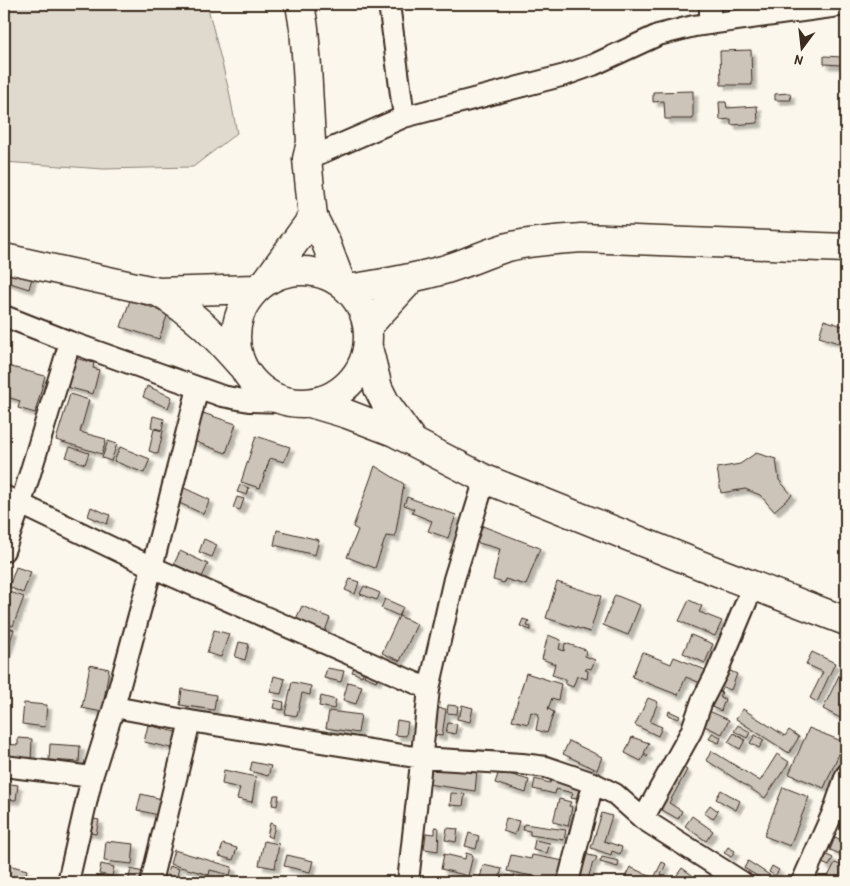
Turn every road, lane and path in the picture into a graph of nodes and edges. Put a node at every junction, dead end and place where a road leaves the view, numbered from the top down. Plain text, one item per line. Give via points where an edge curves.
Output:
1 (300, 4) edge
2 (389, 4) edge
3 (710, 4) edge
4 (846, 6) edge
5 (801, 8) edge
6 (710, 24) junction
7 (404, 117) junction
8 (307, 159) junction
9 (313, 217) junction
10 (846, 248) edge
11 (4, 258) edge
12 (412, 278) junction
13 (262, 284) junction
14 (345, 286) junction
15 (158, 292) junction
16 (4, 316) edge
17 (368, 336) junction
18 (70, 342) junction
19 (242, 366) junction
20 (198, 388) junction
21 (298, 402) junction
22 (413, 442) junction
23 (485, 479) junction
24 (13, 499) edge
25 (4, 551) edge
26 (152, 567) junction
27 (754, 586) junction
28 (846, 621) edge
29 (429, 689) junction
30 (114, 707) junction
31 (190, 721) junction
32 (421, 758) junction
33 (4, 766) edge
34 (846, 775) edge
35 (92, 777) junction
36 (593, 783) junction
37 (644, 818) junction
38 (68, 882) edge
39 (151, 882) edge
40 (408, 882) edge
41 (568, 882) edge
42 (742, 882) edge
43 (802, 882) edge

1 - 8 main road via 308,95 310,142
2 - 7 street
3 - 6 street
4 - 5 street
5 - 6 street
6 - 7 street via 658,34 565,75
7 - 8 street
8 - 9 main road
9 - 13 main road
9 - 14 main road
10 - 12 main road via 565,239 510,246 460,266
11 - 15 main road
12 - 14 main road
12 - 17 main road
13 - 14 main road via 285,272 305,270 324,274
13 - 15 main road
13 - 19 main road via 240,312 235,339
14 - 17 main road via 362,306
15 - 19 main road via 199,320
16 - 18 street
17 - 21 main road via 362,368 349,385 331,397
17 - 22 main road via 378,388
18 - 20 street
18 - 24 street
19 - 21 main road via 253,382 268,394
20 - 21 street via 249,401
20 - 26 street
21 - 22 main road via 363,420
22 - 23 main road
23 - 27 main road
23 - 29 street via 454,579
24 - 25 street
24 - 26 street
26 - 29 street
26 - 30 street
27 - 28 main road
27 - 37 street via 691,732
29 - 32 street
30 - 31 street
30 - 35 street
31 - 32 street
31 - 39 street
32 - 36 street via 546,767
32 - 40 street
33 - 35 street
34 - 43 street
35 - 38 street
36 - 37 street via 615,794
36 - 41 street
37 - 42 street

